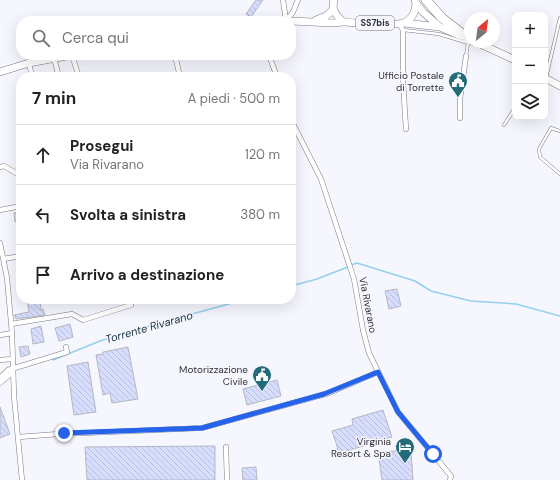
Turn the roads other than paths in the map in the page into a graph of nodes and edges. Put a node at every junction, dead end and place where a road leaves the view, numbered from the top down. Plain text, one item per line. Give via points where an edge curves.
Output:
1 (283, 0) edge
2 (298, 0) edge
3 (426, 0) edge
4 (415, 2) edge
5 (332, 4) edge
6 (285, 16) edge
7 (290, 16) edge
8 (560, 18) edge
9 (296, 21) edge
10 (310, 22) junction
11 (343, 22) junction
12 (402, 25) junction
13 (440, 27) junction
14 (464, 34) edge
15 (464, 37) edge
16 (464, 39) edge
17 (470, 48) edge
18 (488, 48) edge
19 (466, 56) joint
20 (512, 59) edge
21 (44, 60) edge
22 (55, 60) edge
23 (74, 60) edge
24 (176, 60) edge
25 (271, 60) edge
26 (29, 63) junction
27 (548, 69) edge
28 (0, 72) edge
29 (31, 72) edge
30 (58, 72) edge
31 (77, 72) edge
32 (179, 72) edge
33 (275, 72) edge
34 (548, 79) edge
35 (560, 86) edge
36 (512, 113) edge
37 (460, 118) dead end
38 (504, 126) dead end
39 (296, 130) edge
40 (406, 130) dead end
41 (560, 131) edge
42 (0, 167) edge
43 (16, 173) edge
44 (560, 174) edge
45 (16, 207) edge
46 (0, 210) edge
47 (0, 243) edge
48 (16, 257) edge
49 (3, 259) junction
50 (131, 304) edge
51 (11, 324) junction
52 (12, 333) junction
53 (0, 335) edge
54 (66, 347) dead end
55 (12, 359) junction
56 (0, 360) edge
57 (13, 370) junction
58 (378, 372) junction
59 (0, 378) edge
60 (0, 383) edge
61 (18, 436) junction
62 (226, 447) dead end
63 (22, 480) edge
64 (227, 480) edge
65 (450, 480) edge

1 - 6 street
2 - 7 street
3 - 14 highway via 442,18
4 - 12 main road, SS7bis via 414,14
4 - 13 main road, SS7bis
5 - 10 main road, SS7bis via 326,16
5 - 11 main road, SS7bis via 336,15
8 - 27 lane
9 - 10 main road, SS7bis
10 - 11 main road, SS7bis
11 - 12 main road, SS7bis
12 - 13 main road, SS7bis
12 - 16 lane
12 - 40 street
13 - 15 main road, SS7bis
17 - 19 lane
18 - 20 main road, SS7bis
19 - 37 street
21 - 26 main road
22 - 30 street
23 - 31 street
24 - 32 street
25 - 33 street
26 - 28 main road
26 - 29 street
34 - 35 main road
36 - 38 lane
39 - 58 street, Via Rivarano via 321,180 357,289 363,330 369,353
41 - 44 lane via 551,128 539,149 540,158
42 - 43 street via 4,166
45 - 46 street
47 - 49 street
48 - 49 street
49 - 51 street
50 - 51 street via 82,320 72,314
51 - 52 street
52 - 53 street
52 - 55 street
54 - 57 street via 67,352
55 - 56 street
55 - 57 street
57 - 59 street via 8,370
57 - 60 street
57 - 61 street
58 - 61 street via 324,394 202,428
58 - 65 street, Via Rivarano via 398,412 451,476
61 - 63 street
62 - 64 street

